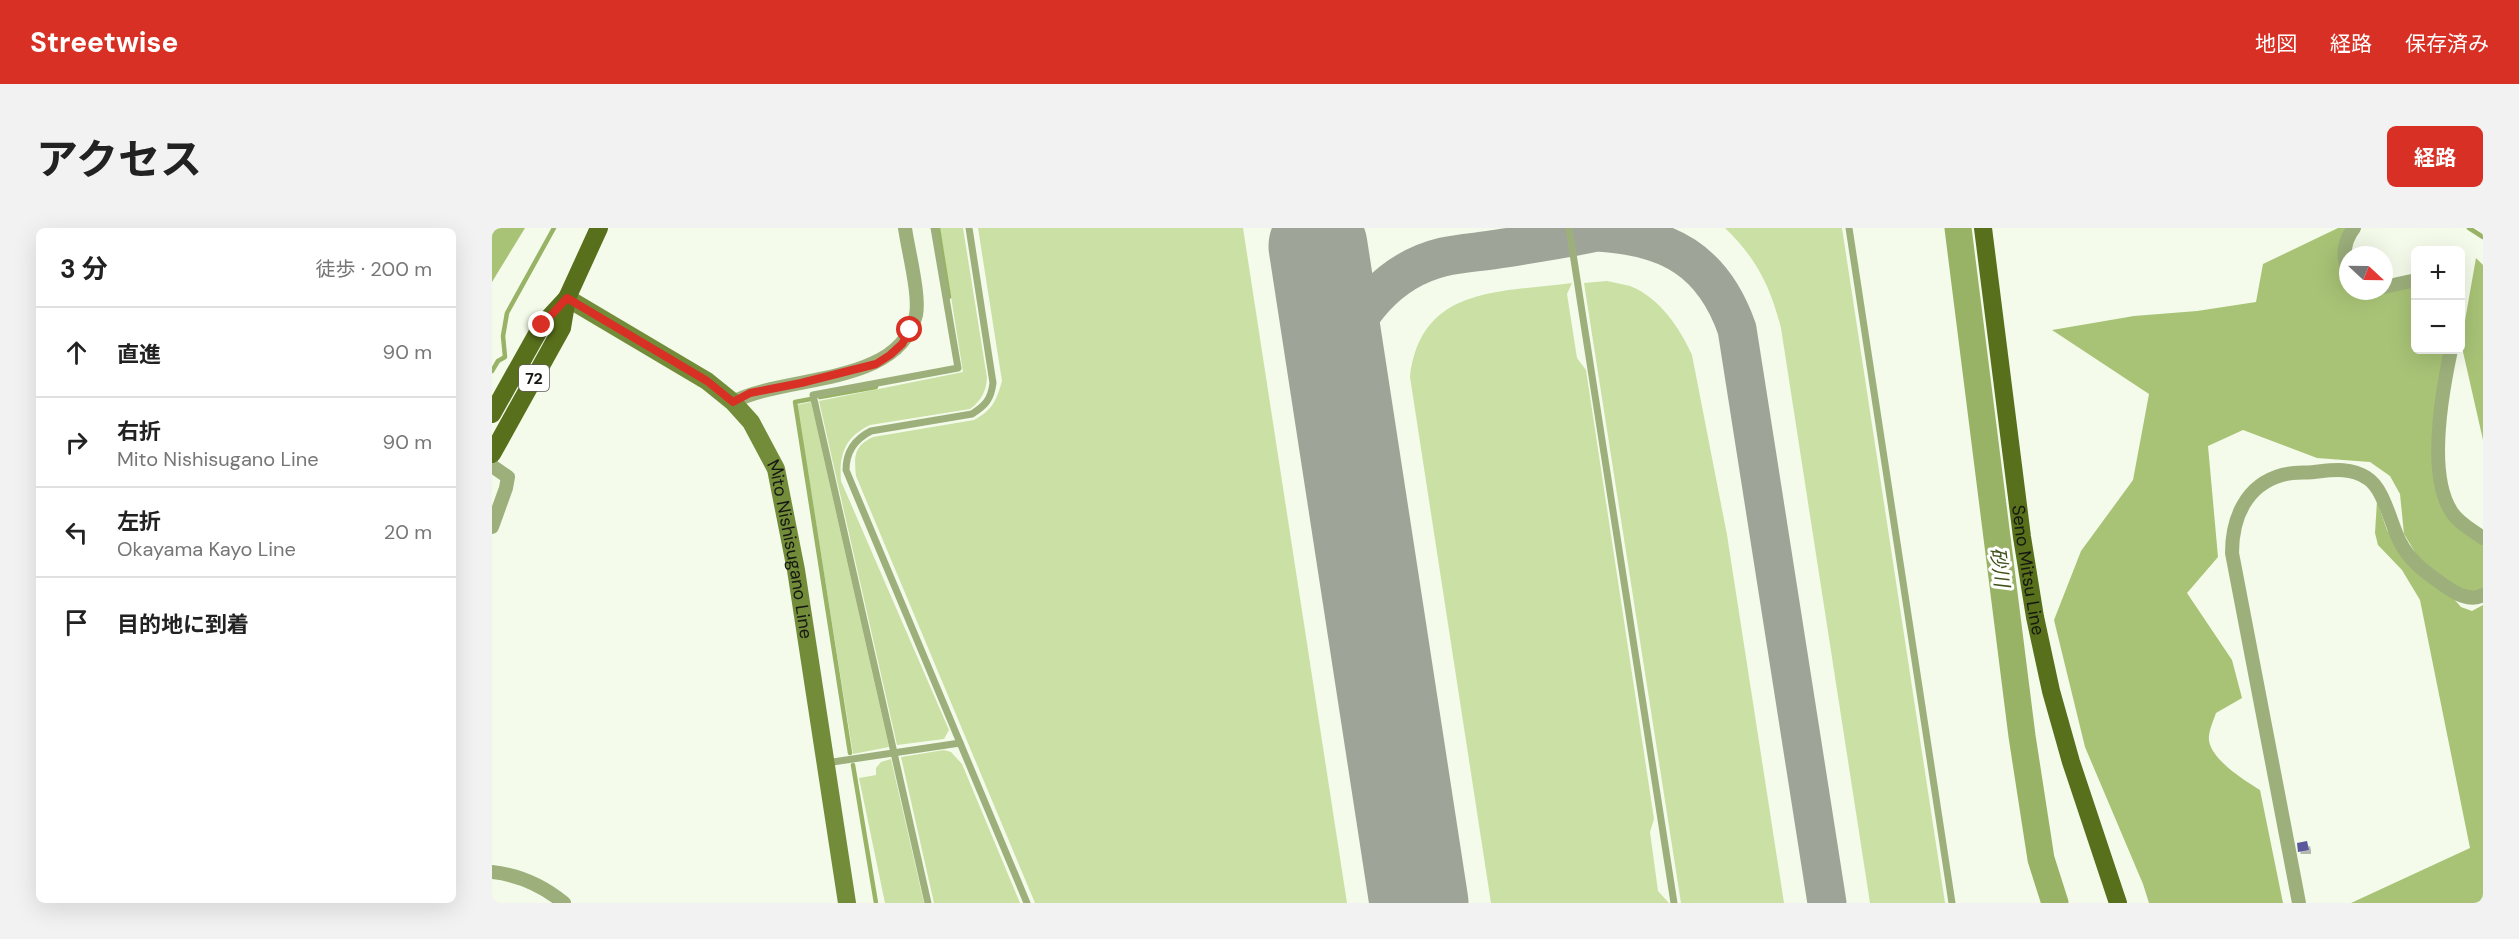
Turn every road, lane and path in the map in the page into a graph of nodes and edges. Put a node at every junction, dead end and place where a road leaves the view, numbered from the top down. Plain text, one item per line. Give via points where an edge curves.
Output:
1 (599, 228) edge
2 (905, 228) edge
3 (934, 228) edge
4 (969, 228) edge
5 (1569, 228) edge
6 (1850, 228) edge
7 (1983, 228) edge
8 (2354, 228) edge
9 (2345, 246) edge
10 (2411, 281) edge
11 (2393, 285) edge
12 (567, 298) junction
13 (2450, 354) edge
14 (733, 402) junction
15 (492, 414) edge
16 (492, 453) edge
17 (492, 466) edge
18 (492, 527) edge
19 (2483, 538) edge
20 (2483, 595) edge
21 (960, 743) junction
22 (894, 753) junction
23 (825, 763) junction
24 (492, 872) edge
25 (564, 903) edge
26 (847, 903) edge
27 (928, 903) edge
28 (1027, 903) edge
29 (1674, 903) edge
30 (1952, 903) edge
31 (2118, 903) edge
32 (2299, 903) edge

1 - 12 main road, 72
2 - 14 street via 916,314 902,344 876,364 750,393
3 - 22 lane via 958,368 813,395
4 - 21 lane via 993,383 986,406 972,414 871,431 854,443 846,460 848,479
5 - 29 lane
6 - 30 lane
7 - 31 main road, Seno Mitsu Line via 2035,617 2071,762
8 - 9 street
10 - 11 street
12 - 14 main road, Mito Nishisugano Line via 707,381
12 - 15 main road, 72 via 542,325
12 - 16 main road, 72 via 562,328
13 - 19 street via 2441,401 2441,480 2450,509
14 - 23 main road, Mito Nishisugano Line via 751,422 776,469 796,570
17 - 18 street via 508,477
20 - 32 street via 2468,598 2454,592 2418,567 2400,543 2377,488 2357,472 2343,469 2283,475 2257,488 2245,501 2234,525 2232,553
21 - 22 lane
21 - 28 lane
22 - 23 lane
22 - 27 lane
23 - 26 main road, Mito Nishisugano Line
24 - 25 street via 527,879

